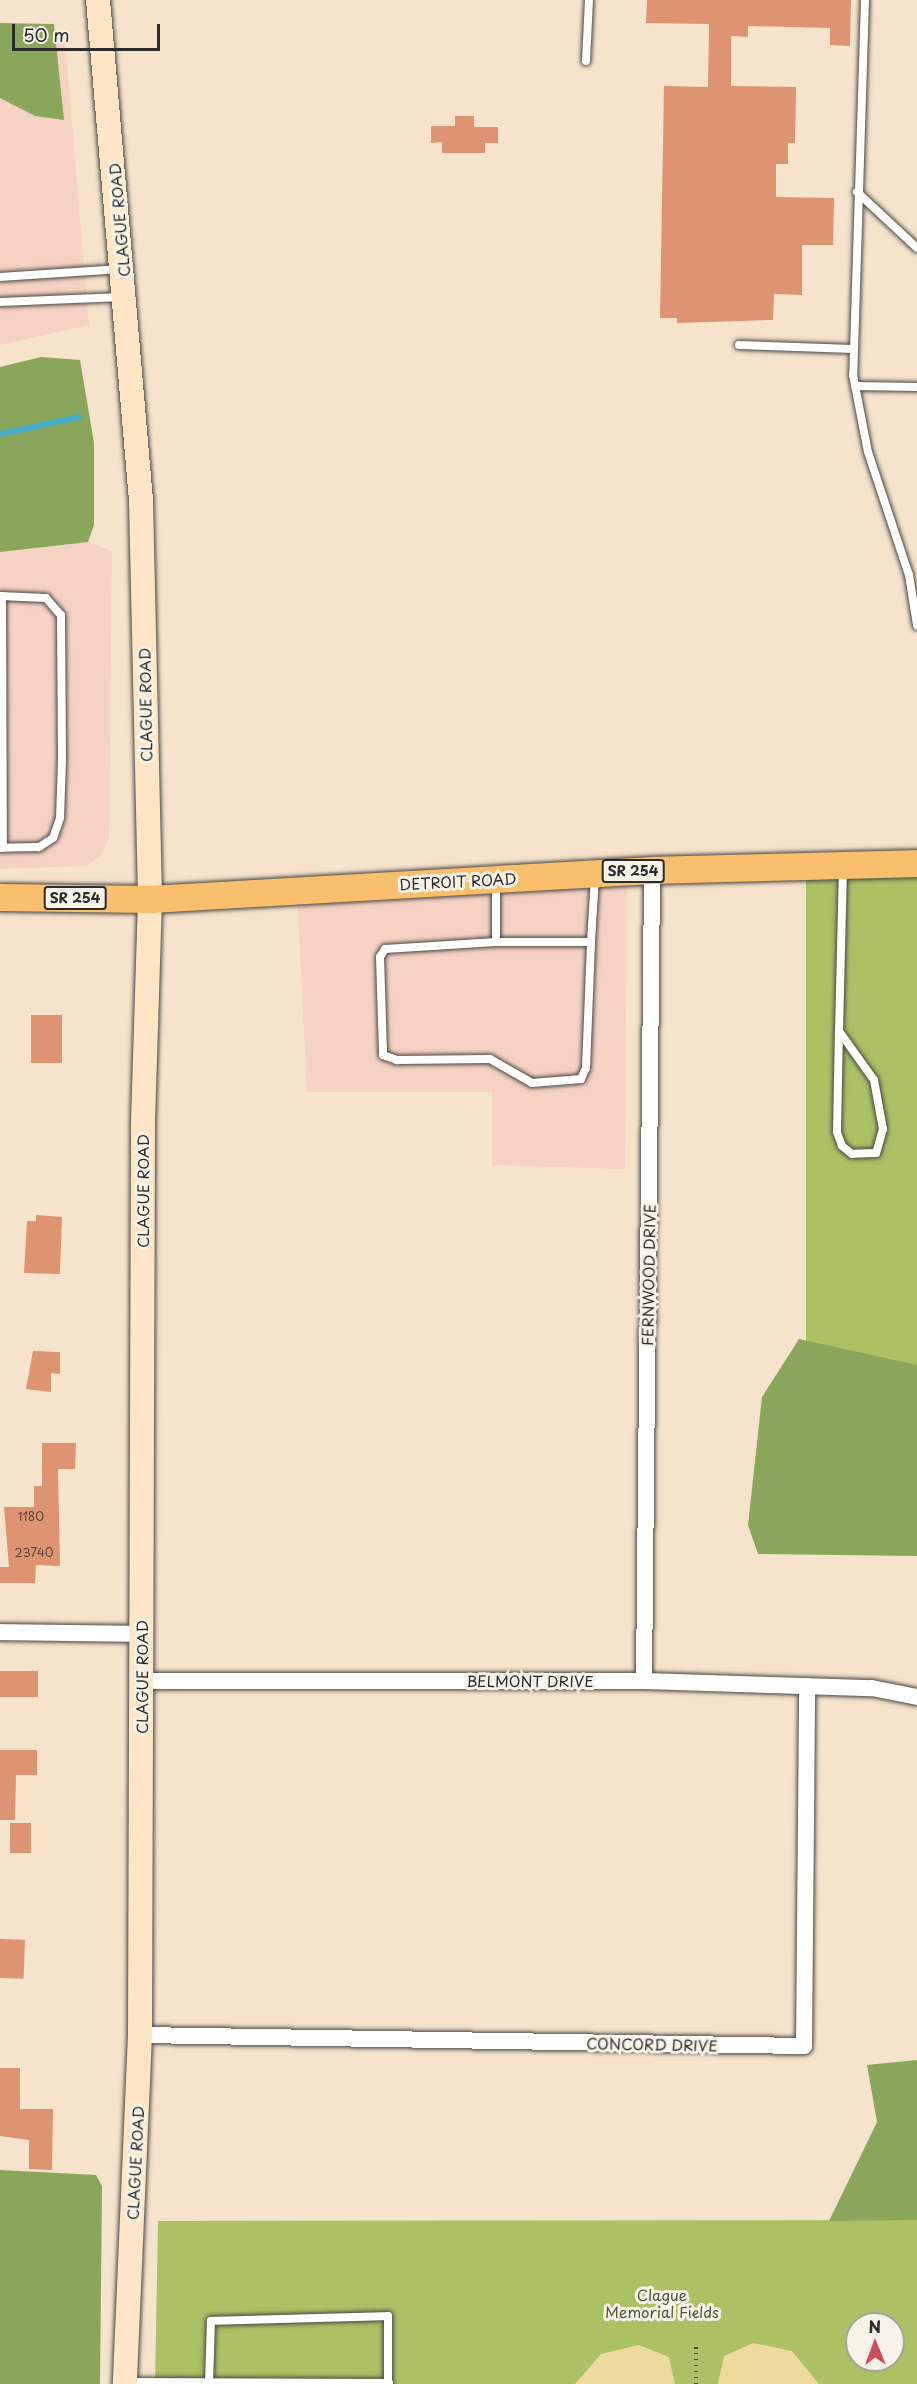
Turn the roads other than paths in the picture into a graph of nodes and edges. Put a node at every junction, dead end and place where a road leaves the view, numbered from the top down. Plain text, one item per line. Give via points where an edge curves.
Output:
1 (98, 0) edge
2 (589, 0) edge
3 (865, 0) edge
4 (586, 61) dead end
5 (857, 192) junction
6 (917, 248) edge
7 (124, 269) junction
8 (0, 277) edge
9 (126, 297) junction
10 (0, 302) edge
11 (739, 345) dead end
12 (853, 349) junction
13 (855, 386) junction
14 (917, 387) edge
15 (1, 596) edge
16 (917, 625) edge
17 (1, 848) edge
18 (917, 863) edge
19 (843, 865) junction
20 (652, 870) junction
21 (595, 873) junction
22 (496, 879) junction
23 (0, 897) edge
24 (150, 898) junction
25 (496, 942) junction
26 (591, 942) junction
27 (839, 1030) junction
28 (0, 1632) edge
29 (142, 1634) junction
30 (142, 1681) junction
31 (644, 1681) junction
32 (807, 1686) junction
33 (917, 1697) edge
34 (140, 2035) junction
35 (388, 2382) edge
36 (125, 2383) edge
37 (209, 2383) edge
38 (287, 2383) edge

1 - 7 main road, CLAGUE ROAD
2 - 4 lane
3 - 5 lane
5 - 6 lane
5 - 12 lane
7 - 8 lane
7 - 9 main road, CLAGUE ROAD
9 - 10 lane
9 - 24 main road, CLAGUE ROAD via 141,501
11 - 12 lane
12 - 13 lane
13 - 14 lane
13 - 16 lane via 868,452 909,575
15 - 17 lane
15 - 17 lane via 46,598 61,615 62,759 60,818 53,838 39,847
18 - 19 main road, DETROIT ROAD / SR 254
19 - 20 main road, DETROIT ROAD / SR 254
19 - 27 lane
20 - 21 main road, DETROIT ROAD / SR 254
20 - 31 street, FERNWOOD DRIVE
21 - 22 main road, DETROIT ROAD / SR 254
21 - 26 lane
22 - 24 main road, DETROIT ROAD / SR 254
22 - 25 lane
23 - 24 main road, DETROIT ROAD / SR 254
24 - 29 main road, CLAGUE ROAD
25 - 26 lane
25 - 26 lane via 393,945 380,957 379,1050 397,1060 490,1059 532,1083 581,1079 586,1068
27 - 27 lane via 837,1132 842,1146 852,1154 876,1153 883,1129 874,1080
28 - 29 street
29 - 30 main road, CLAGUE ROAD
30 - 31 street, BELMONT DRIVE
30 - 34 main road, CLAGUE ROAD
31 - 32 street, BELMONT DRIVE
32 - 33 street, BELMONT DRIVE via 872,1688
32 - 34 street, CONCORD DRIVE via 804,2046
34 - 36 main road, CLAGUE ROAD
35 - 37 lane via 388,2316 211,2321
35 - 38 lane
36 - 37 lane
37 - 38 lane

